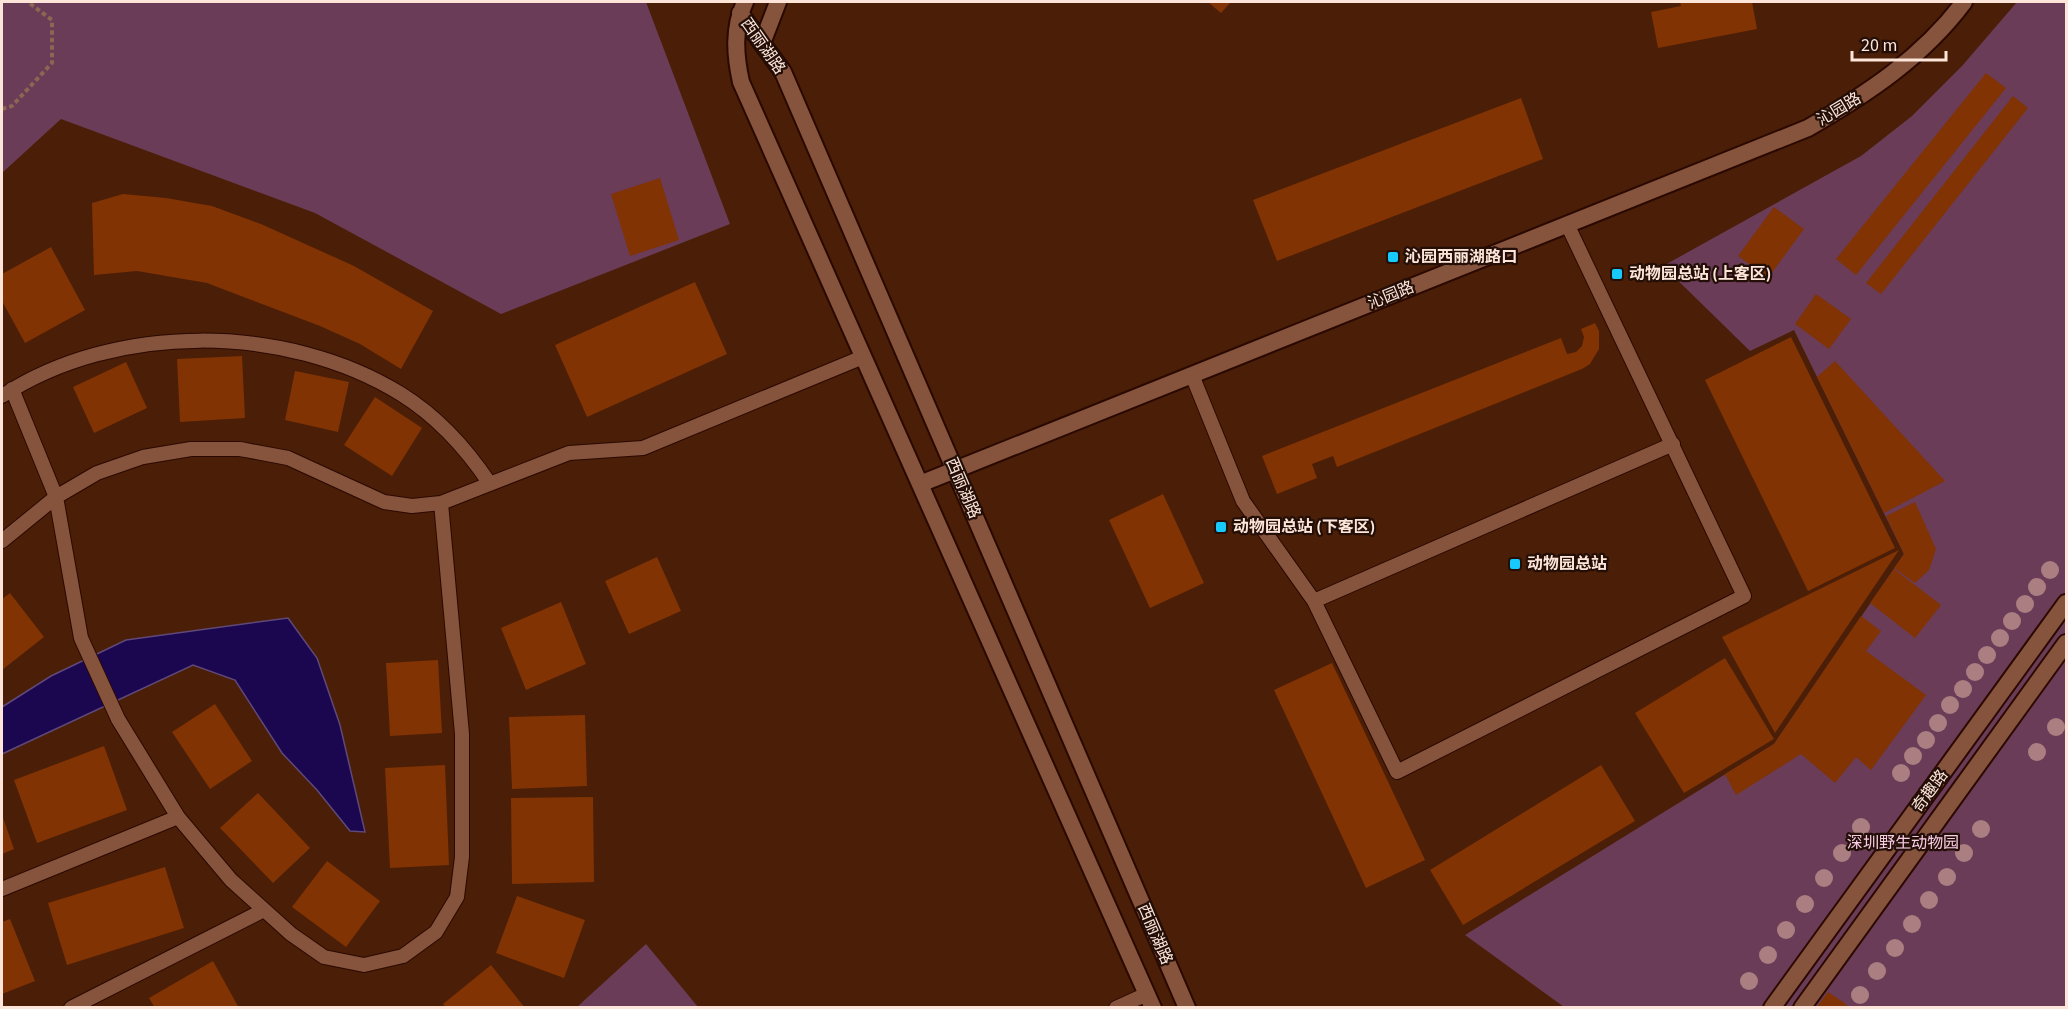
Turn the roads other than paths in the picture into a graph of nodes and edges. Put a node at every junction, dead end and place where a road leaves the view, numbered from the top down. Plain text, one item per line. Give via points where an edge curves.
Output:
1 (778, 2) edge
2 (1964, 2) edge
3 (740, 5) edge
4 (763, 41) junction
5 (1567, 225) junction
6 (863, 357) junction
7 (1192, 375) junction
8 (7, 392) edge
9 (1673, 444) junction
10 (955, 470) junction
11 (490, 484) junction
12 (920, 484) junction
13 (56, 497) junction
14 (441, 503) junction
15 (2, 541) edge
16 (1314, 601) junction
17 (2067, 603) edge
18 (2067, 643) edge
19 (178, 818) junction
20 (2, 889) edge
21 (264, 910) junction
22 (1150, 1001) edge
23 (71, 1008) edge
24 (1116, 1008) edge
25 (1187, 1008) edge
26 (1772, 1008) edge
27 (1802, 1008) edge

1 - 4 street
2 - 5 street, 沁园路 via 1907,63 1857,100 1808,128
3 - 4 street, 西丽湖路
3 - 6 street, 西丽湖路 via 735,53 741,82
4 - 10 street, 西丽湖路 via 783,72
5 - 7 street, 沁园路
5 - 9 lane
6 - 11 lane via 643,448 568,453
6 - 12 street, 西丽湖路
7 - 10 street, 沁园路
7 - 16 lane via 1243,501
8 - 11 lane via 62,366 148,344 218,340 271,348 344,368 401,394 451,434
8 - 13 lane
9 - 16 lane
9 - 16 lane via 1744,596 1397,772
10 - 12 street, 沁园路
10 - 25 street, 西丽湖路
11 - 14 lane
12 - 22 street, 西丽湖路
13 - 14 lane via 97,473 143,457 191,449 240,449 288,458 384,502 412,506
13 - 15 lane
13 - 19 lane via 81,638 118,719
14 - 21 lane via 462,734 462,856 457,897 436,932 403,956 364,965 324,957
17 - 26 street, 奇趣路
18 - 27 street, 奇趣路
19 - 20 lane
19 - 21 lane via 231,880
21 - 23 lane
22 - 24 lane

